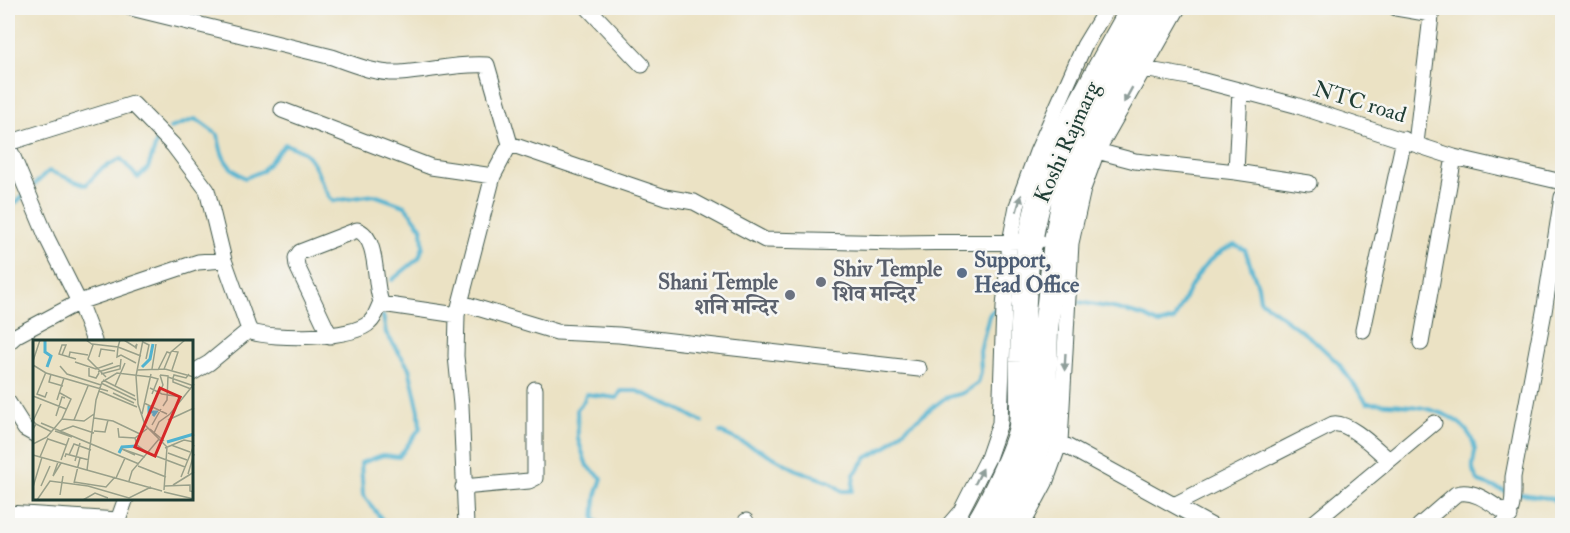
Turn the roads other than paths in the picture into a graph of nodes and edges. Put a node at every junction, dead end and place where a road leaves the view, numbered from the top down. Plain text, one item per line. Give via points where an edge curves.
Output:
1 (133, 8) edge
2 (588, 8) edge
3 (1107, 8) edge
4 (1133, 8) edge
5 (1159, 8) edge
6 (1178, 8) edge
7 (1396, 8) edge
8 (1432, 11) edge
9 (642, 64) dead end
10 (1143, 69) junction
11 (1240, 91) junction
12 (282, 110) dead end
13 (1410, 141) junction
14 (8, 144) edge
15 (510, 144) junction
16 (1097, 152) junction
17 (1454, 156) junction
18 (1236, 172) junction
19 (493, 176) junction
20 (15, 178) edge
21 (1563, 182) edge
22 (1309, 183) dead end
23 (1563, 197) edge
24 (1056, 240) junction
25 (1020, 242) junction
26 (224, 260) junction
27 (79, 302) junction
28 (381, 302) junction
29 (459, 309) junction
30 (249, 330) junction
31 (1363, 330) dead end
32 (1056, 331) junction
33 (330, 336) junction
34 (94, 340) edge
35 (8, 343) edge
36 (1421, 343) dead end
37 (919, 369) dead end
38 (194, 372) edge
39 (535, 388) dead end
40 (8, 402) edge
41 (1434, 423) dead end
42 (1031, 431) junction
43 (33, 433) edge
44 (1389, 460) junction
45 (464, 487) junction
46 (125, 500) edge
47 (1174, 505) junction
48 (1508, 515) edge
49 (14, 517) edge
50 (117, 523) edge
51 (466, 525) edge
52 (948, 525) edge
53 (976, 525) edge
54 (1002, 525) edge
55 (1022, 525) edge
56 (1212, 525) edge
57 (1310, 525) edge
58 (1419, 525) edge

1 - 15 street via 332,57 364,69 398,73 468,63 487,65
2 - 9 street
25 -> 3 street via 1017,206 1026,180 1084,46
4 - 25 main road, Koshi Rajmarg via 1064,138
5 - 24 main road, Koshi Rajmarg via 1076,166 1066,190
6 - 10 street
7 - 8 street
8 - 13 street
10 - 11 street, NTC road
10 -> 16 street
11 - 13 street, NTC road
11 - 18 street
12 - 19 street via 431,166
13 - 17 street, NTC road
13 - 31 street
14 - 20 street
14 - 26 street via 133,105 173,145 207,190
15 - 19 street
15 - 25 street via 664,197 694,202 765,240
16 - 18 street via 1136,161
16 - 32 street via 1083,189
17 - 21 street, NTC road
17 - 36 street
18 - 22 street
19 - 29 street
20 - 27 street
23 - 48 street
24 - 25 street
24 - 32 main road, Koshi Rajmarg
25 - 42 main road, Koshi Rajmarg via 1022,330
26 - 27 street via 198,262
26 - 30 street
27 - 34 street
27 - 35 street
28 - 29 street
28 - 33 street via 364,326
28 - 33 street via 377,266 360,231 300,252 297,266
29 - 37 street via 557,332 620,335
29 - 45 street via 456,356
30 - 33 street
30 - 38 street
32 -> 42 main road, Koshi Rajmarg
39 - 45 street via 536,478
40 - 43 street
41 - 44 street
42 - 47 street
52 -> 42 street via 967,501 988,458
42 - 53 main road, Koshi Rajmarg
42 - 54 main road, Koshi Rajmarg via 1028,476
42 - 55 street via 1044,483
44 - 47 street via 1348,426 1333,424
44 - 57 street
45 - 51 street
46 - 50 street
47 - 56 street
48 - 58 street via 1472,493 1461,493
49 - 50 street

